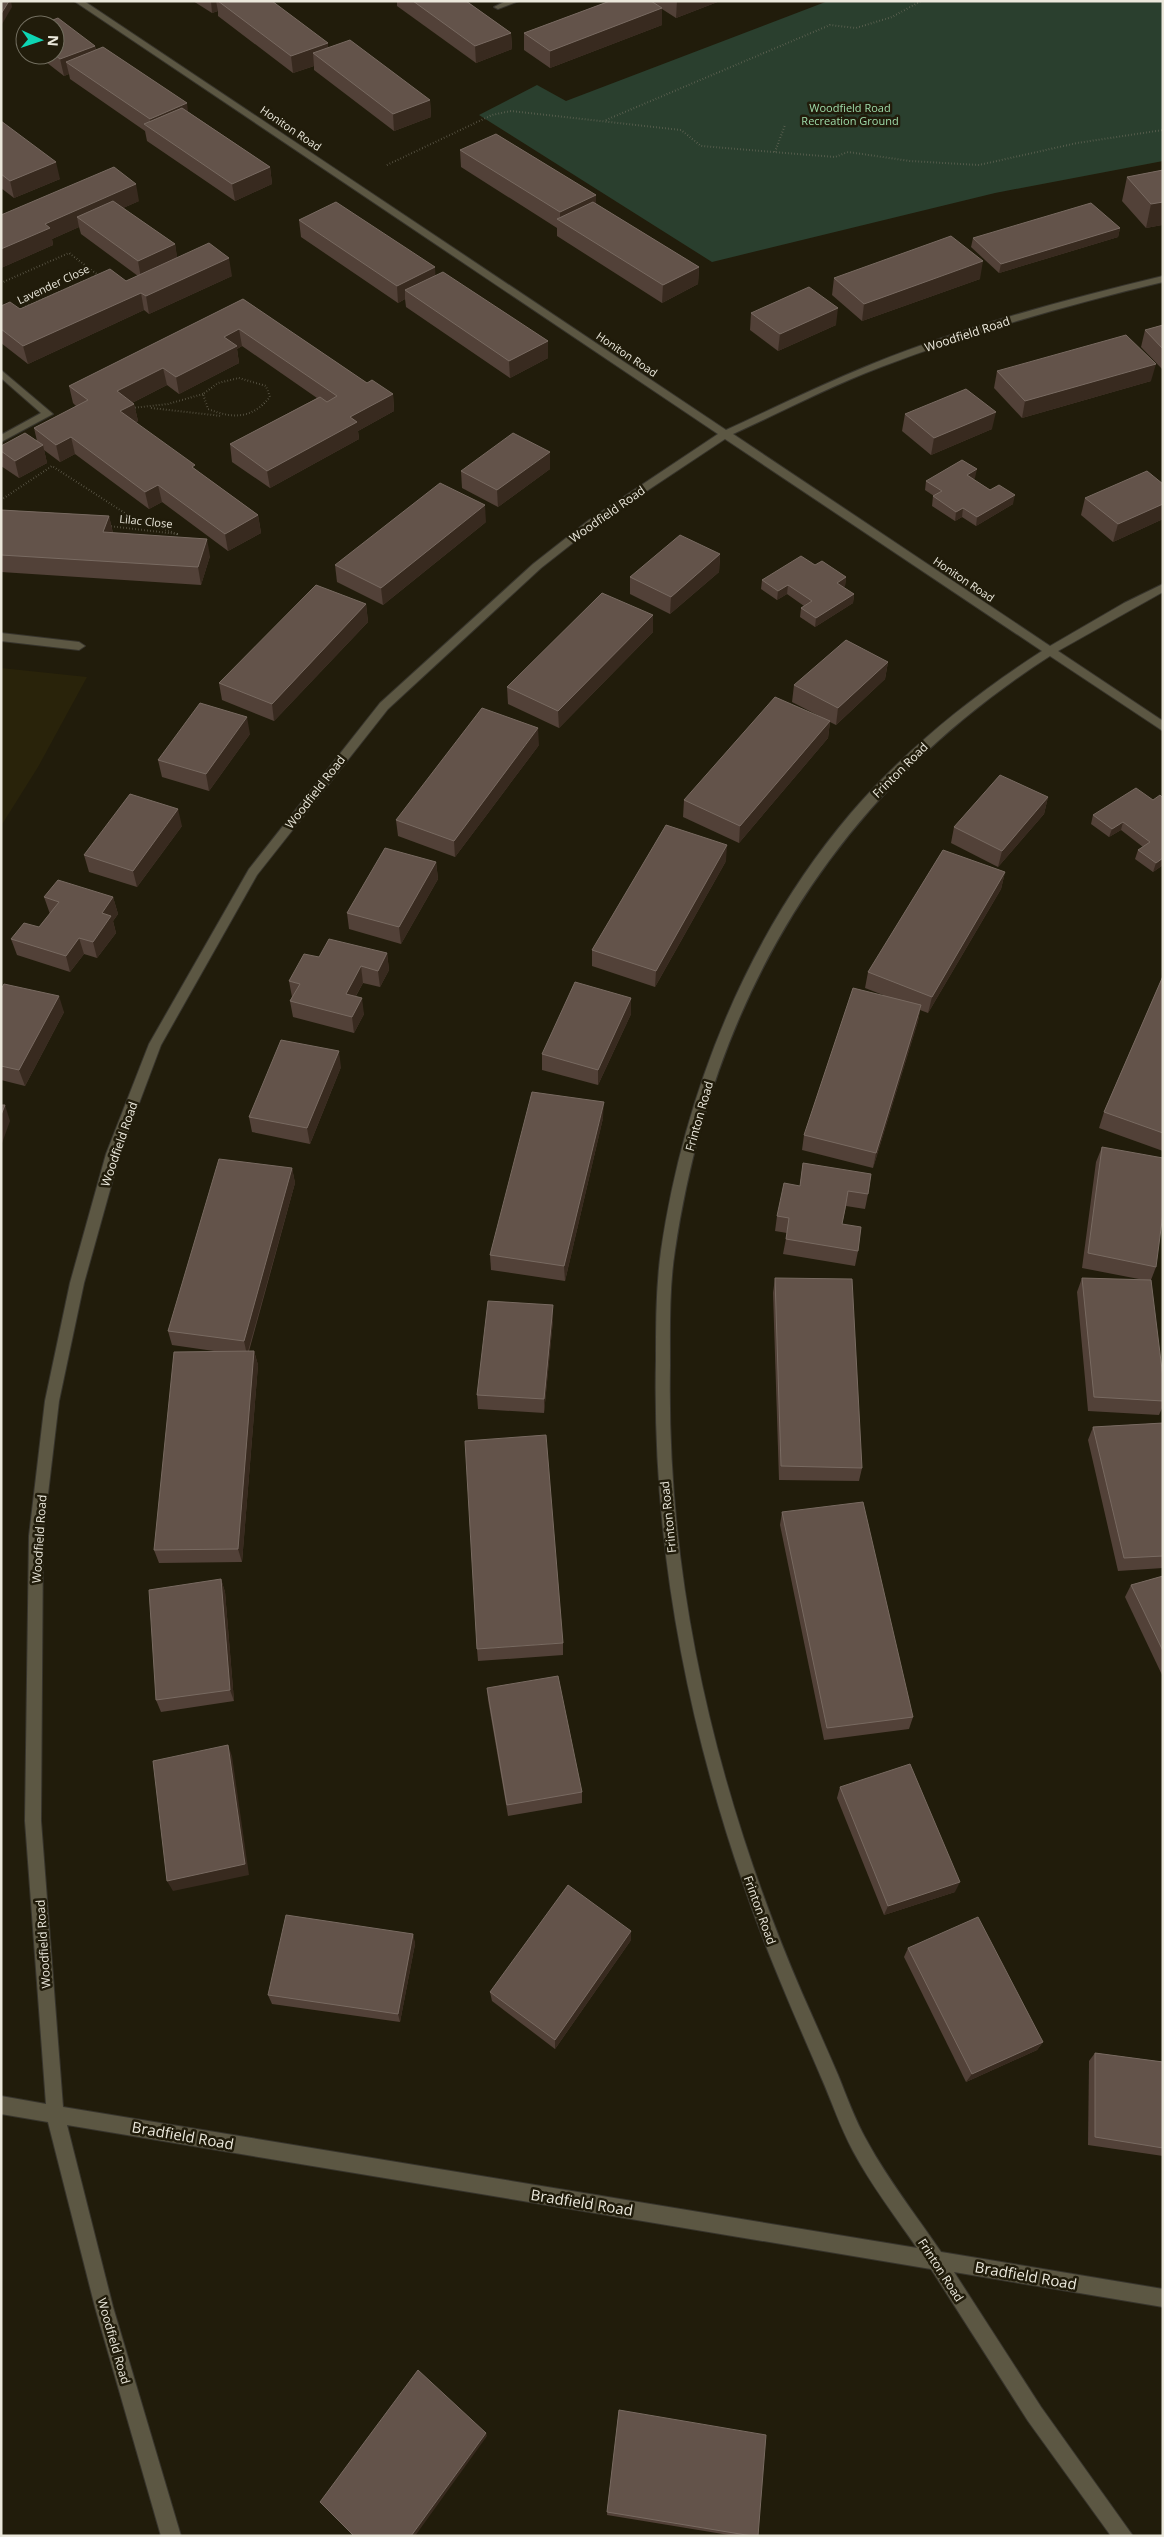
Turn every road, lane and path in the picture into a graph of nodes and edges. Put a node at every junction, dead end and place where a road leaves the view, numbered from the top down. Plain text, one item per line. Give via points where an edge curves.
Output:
1 (78, 1) edge
2 (515, 1) edge
3 (921, 1) edge
4 (498, 7) dead end
5 (605, 120) junction
6 (785, 125) dead end
7 (1163, 130) edge
8 (775, 152) junction
9 (350, 183) junction
10 (1163, 279) edge
11 (1, 283) edge
12 (10, 314) edge
13 (1, 373) edge
14 (203, 394) junction
15 (129, 408) edge
16 (148, 408) junction
17 (224, 416) junction
18 (725, 434) junction
19 (1, 440) edge
20 (1, 500) edge
21 (109, 526) dead end
22 (1163, 587) edge
23 (1, 638) edge
24 (79, 646) dead end
25 (1048, 650) junction
26 (1163, 727) edge
27 (1, 2105) edge
28 (55, 2113) junction
29 (936, 2260) junction
30 (1163, 2298) edge
31 (171, 2536) edge
32 (1123, 2536) edge

1 - 9 street, Honiton Road
2 - 4 street
3 - 5 path via 892,17 856,28 830,25
5 - 8 path via 681,130 701,146
5 - 9 path via 534,112 511,111 492,115
6 - 8 path
7 - 8 path via 1077,143 979,165 910,161 848,152 835,157
9 - 18 street, Honiton Road
10 - 18 street, Woodfield Road via 1064,303 963,334 875,366
11 - 12 path, Lavender Close via 69,253 98,275
13 - 19 street via 48,414
14 - 16 path
14 - 17 path via 208,409
14 - 17 path via 231,378 251,378 266,386 270,398 262,409 244,416
15 - 16 path
16 - 17 path
18 - 25 street, Honiton Road
18 - 28 street, Woodfield Road via 593,522 544,560 384,706 253,872 155,1044 114,1154 77,1283 52,1401 36,1536 33,1820
20 - 21 path, Lilac Close via 52,466 131,517 177,534
22 - 25 street, Frinton Road
23 - 24 street
25 - 26 street, Honiton Road
25 - 29 street, Frinton Road via 944,727 898,770 844,830 800,889 754,966 718,1052 689,1150 667,1254 660,1398 665,1507 681,1619 708,1754 745,1869 782,1967 861,2149
27 - 28 street, Bradfield Road
28 - 29 street, Bradfield Road
28 - 31 street, Woodfield Road via 104,2307
29 - 30 street, Bradfield Road
29 - 32 street, Frinton Road via 1052,2441

